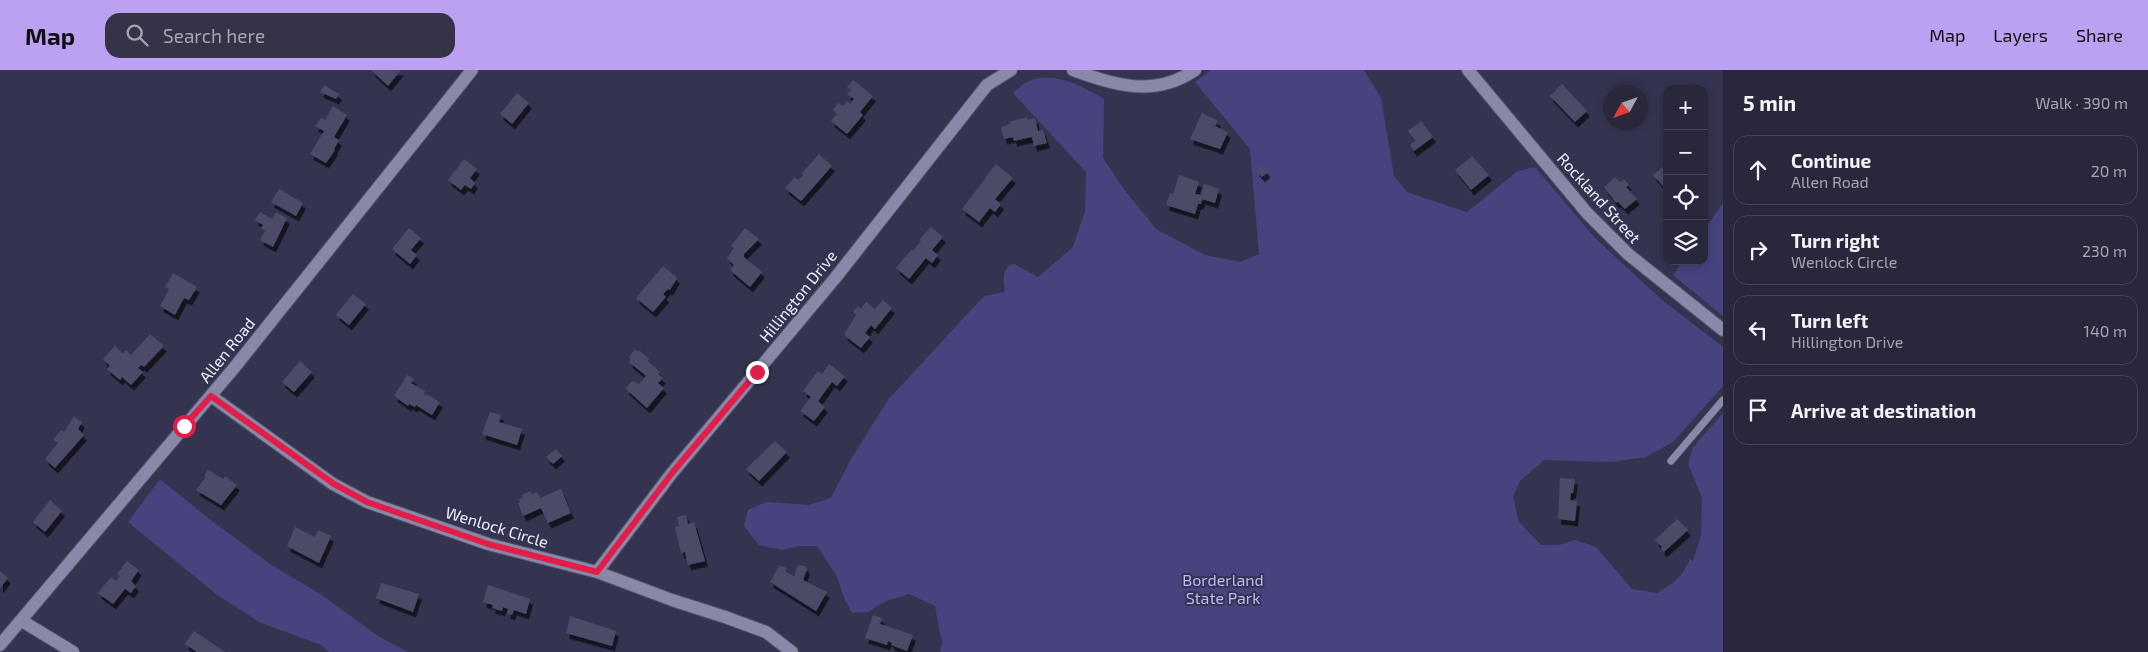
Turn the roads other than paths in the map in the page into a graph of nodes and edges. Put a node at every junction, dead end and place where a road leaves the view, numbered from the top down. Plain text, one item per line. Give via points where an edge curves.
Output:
1 (472, 70) edge
2 (1011, 70) edge
3 (1073, 70) edge
4 (1195, 70) edge
5 (1468, 70) edge
6 (1723, 330) edge
7 (211, 396) junction
8 (1723, 400) edge
9 (1671, 461) dead end
10 (597, 572) junction
11 (22, 620) junction
12 (0, 645) edge
13 (73, 652) edge
14 (792, 652) edge

1 - 7 street, Allen Road
2 - 10 street, Hillington Drive via 987,86 836,277 672,473
3 - 4 street via 1114,84 1140,88 1165,84
5 - 6 street, Rockland Street via 1587,213 1628,254
7 - 10 street, Wenlock Circle via 334,484 367,502 488,544
7 - 11 street, Allen Road
8 - 9 lane
10 - 14 street, Wenlock Circle via 766,632
11 - 12 street, Allen Road
11 - 13 street

